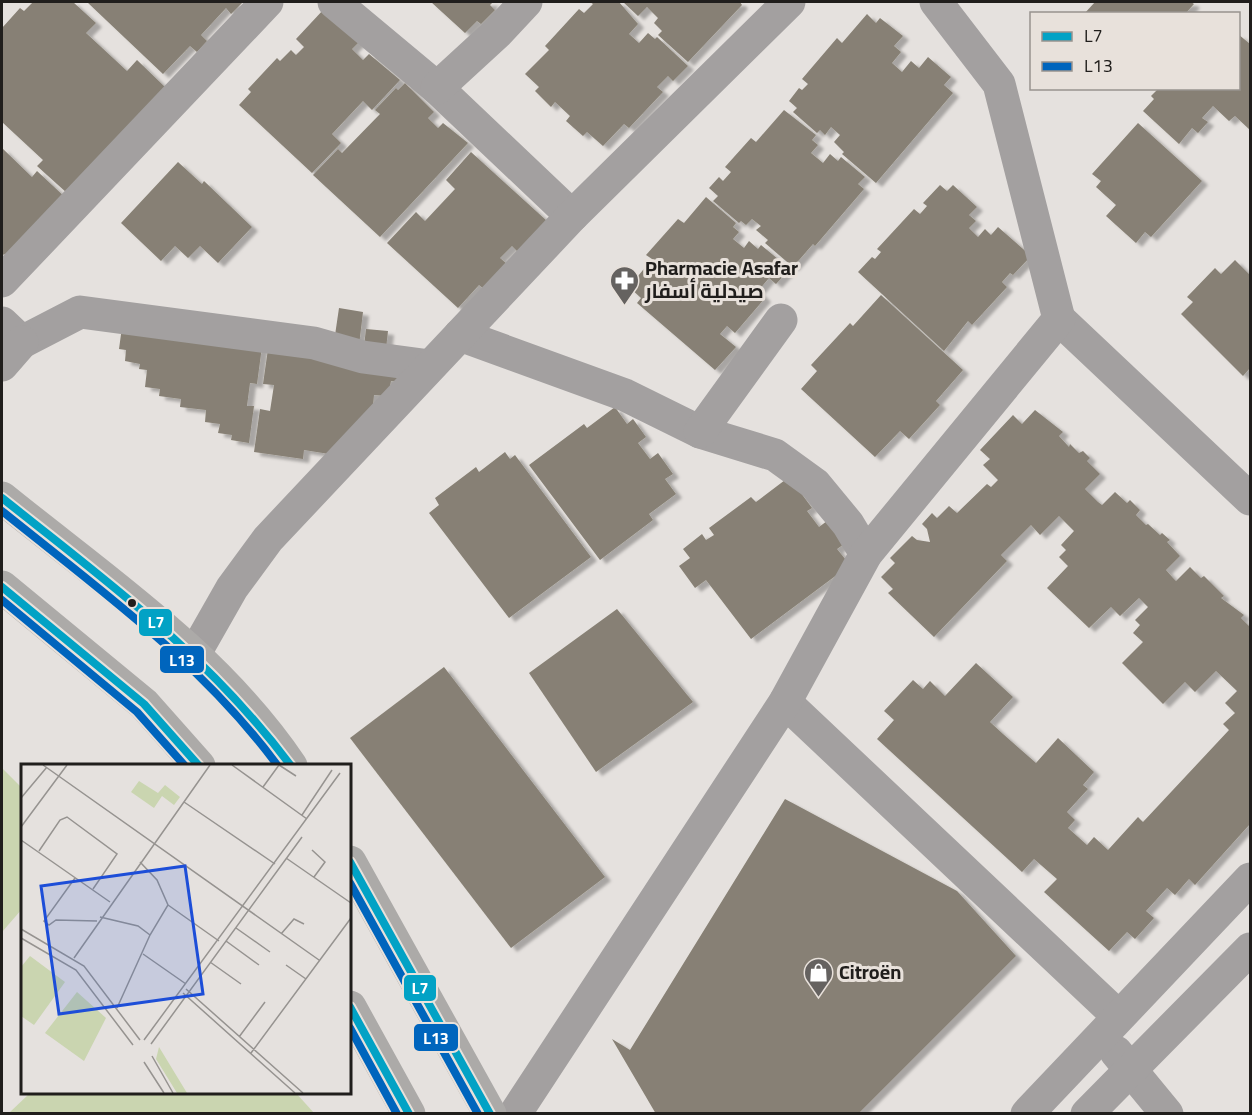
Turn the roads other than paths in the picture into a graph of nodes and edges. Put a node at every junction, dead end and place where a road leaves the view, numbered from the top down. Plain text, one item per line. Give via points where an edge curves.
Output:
1 (267, 2) edge
2 (334, 2) edge
3 (526, 2) edge
4 (789, 2) edge
5 (936, 2) edge
6 (437, 88) junction
7 (572, 216) junction
8 (2, 281) edge
9 (1059, 319) junction
10 (781, 320) dead end
11 (460, 335) junction
12 (8, 343) edge
13 (430, 366) junction
14 (700, 432) junction
15 (2, 498) edge
16 (1251, 499) edge
17 (866, 554) junction
18 (2, 587) edge
19 (195, 653) junction
20 (784, 702) junction
21 (198, 764) edge
22 (290, 764) edge
23 (351, 864) edge
24 (1251, 879) edge
25 (1251, 949) edge
26 (351, 1009) edge
27 (1109, 1026) junction
28 (1072, 1067) junction
29 (1131, 1068) junction
30 (1098, 1110) edge
31 (409, 1113) edge
32 (490, 1113) edge
33 (515, 1113) edge
34 (1027, 1113) edge
35 (1167, 1113) edge

1 - 8 street
2 - 6 street
3 - 6 street
4 - 7 street
5 - 9 street via 999,84
6 - 7 street
7 - 11 street
9 - 16 street
9 - 17 street
10 - 14 street
11 - 13 street
11 - 14 street via 625,395
12 - 13 street via 80,312 314,343 363,357
13 - 19 street via 268,539 232,588
14 - 17 street via 775,455 814,484 848,524
15 - 19 main road
17 - 20 street
18 - 21 main road via 144,704
19 - 22 main road via 270,734
20 - 27 street
20 - 33 street
23 - 32 main road
24 - 27 street
25 - 29 street
26 - 31 main road
27 - 28 street
27 - 29 street
28 - 30 street
28 - 34 street
29 - 30 street
29 - 35 street

